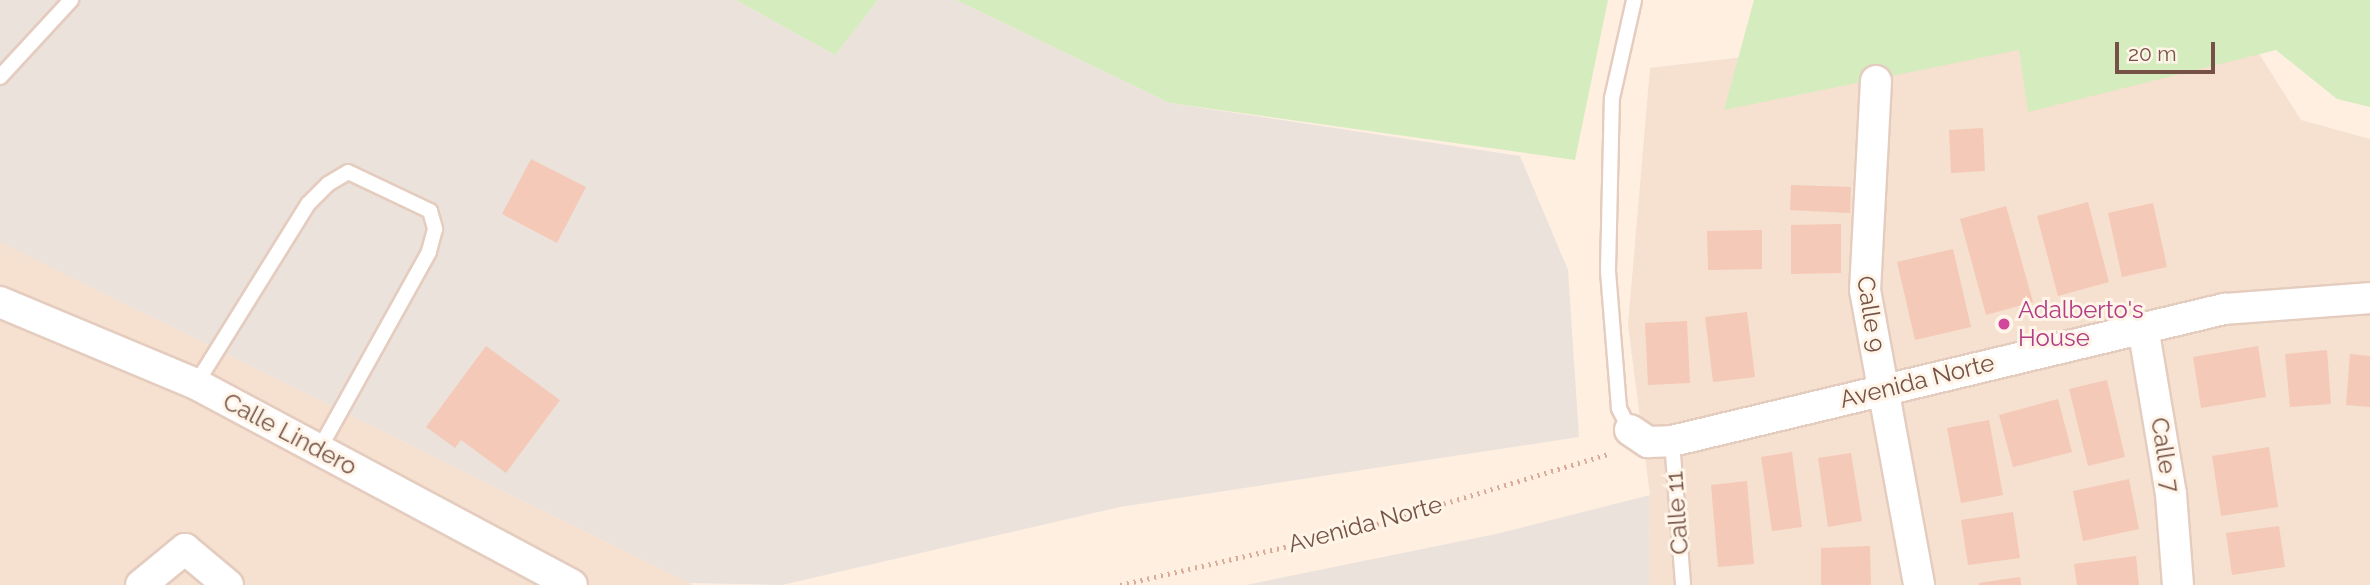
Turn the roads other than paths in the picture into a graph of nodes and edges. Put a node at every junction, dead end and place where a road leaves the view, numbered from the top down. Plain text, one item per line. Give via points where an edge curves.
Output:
1 (71, 0) edge
2 (1634, 0) edge
3 (0, 78) edge
4 (1876, 81) dead end
5 (2370, 298) edge
6 (0, 302) edge
7 (2143, 327) junction
8 (196, 384) junction
9 (1885, 388) junction
10 (1650, 438) junction
11 (319, 450) junction
12 (141, 585) edge
13 (228, 585) edge
14 (572, 585) edge
15 (1683, 585) edge
16 (1919, 585) edge
17 (2178, 585) edge

1 - 3 lane
2 - 10 lane, Calle 11 via 1612,98 1608,270 1619,408
4 - 9 street, Calle 9 via 1862,260
5 - 7 street, Avenida Norte via 2277,302
6 - 8 street, Calle Lindero
7 - 9 street, Avenida Norte
7 - 17 street, Calle 7 via 2171,494
8 - 11 street, Calle Lindero
8 - 11 lane via 309,204 328,184 348,172 430,211 435,229 429,252
9 - 10 street, Avenida Norte
9 - 16 street, Calle 9
10 - 15 lane, Calle 11
11 - 14 street, Calle Lindero
12 - 13 street via 185,549

